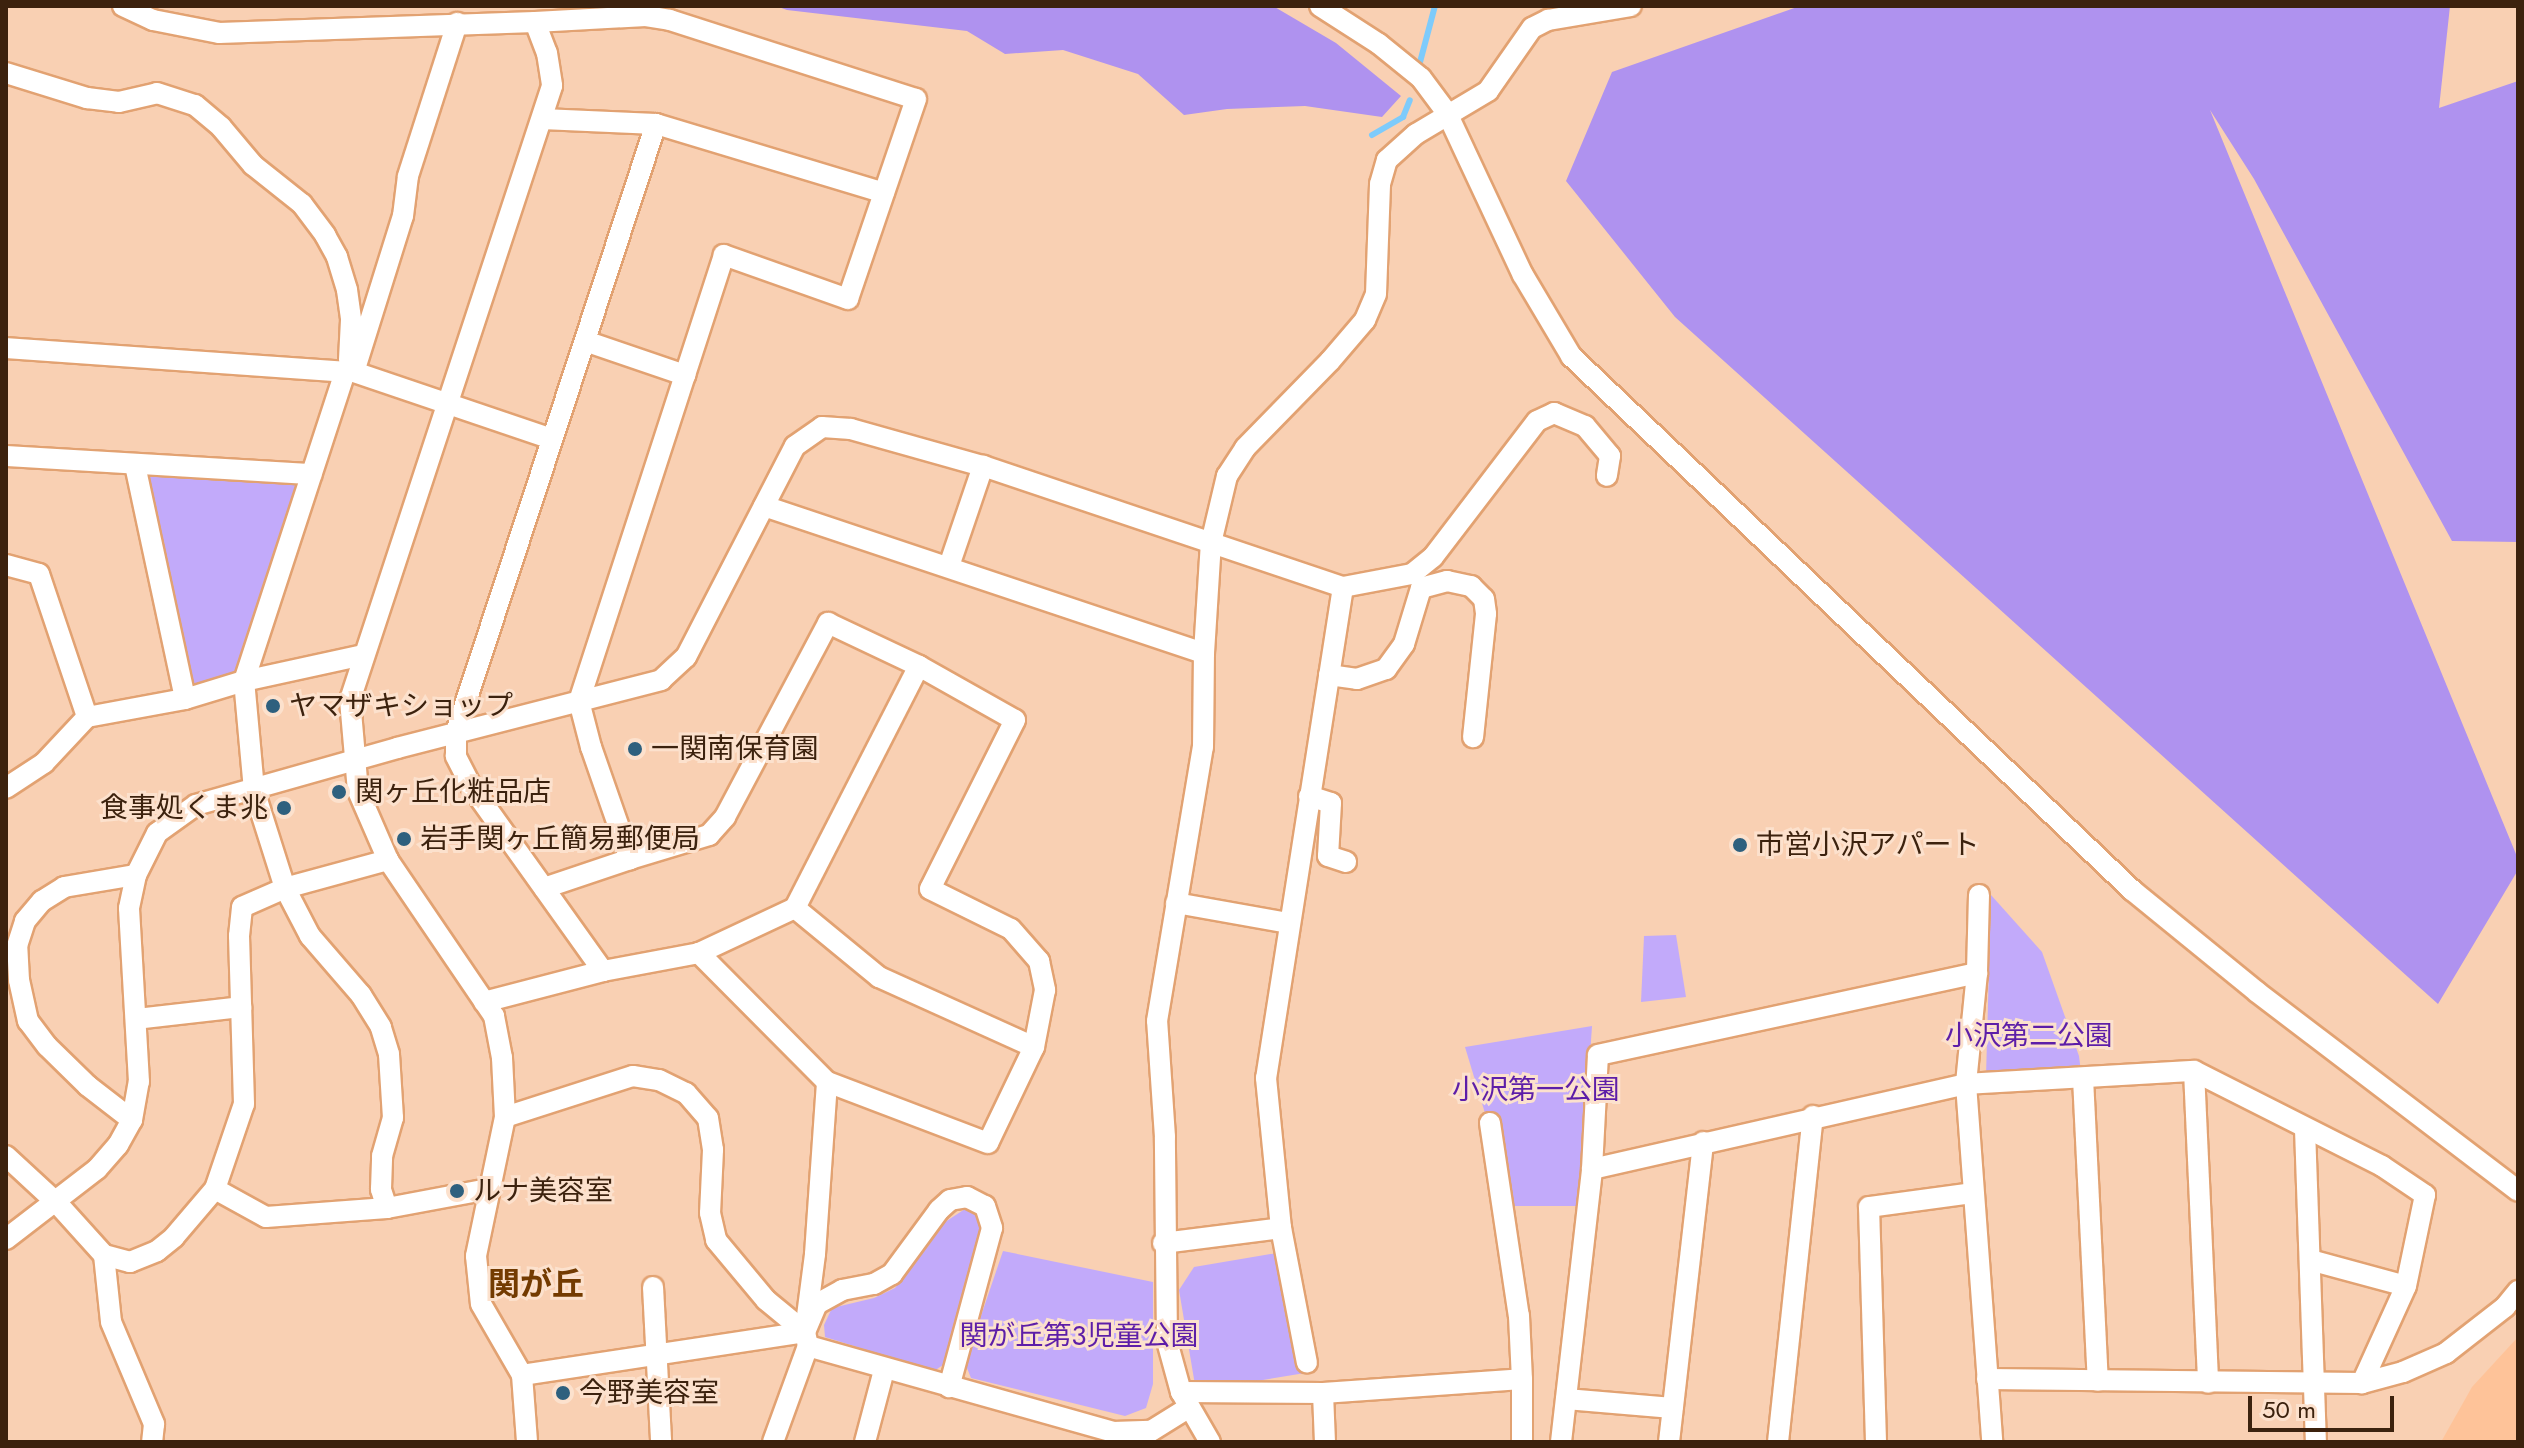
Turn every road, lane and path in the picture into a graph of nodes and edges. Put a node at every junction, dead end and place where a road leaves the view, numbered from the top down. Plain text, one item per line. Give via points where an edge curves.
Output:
1 (123, 6) edge
2 (1320, 6) edge
3 (1631, 6) edge
4 (1546, 13) edge
5 (535, 22) junction
6 (457, 23) junction
7 (6, 73) edge
8 (1447, 113) junction
9 (542, 119) junction
10 (656, 124) junction
11 (884, 193) junction
12 (585, 341) junction
13 (6, 348) edge
14 (349, 372) junction
15 (685, 375) junction
16 (447, 403) junction
17 (552, 439) junction
18 (6, 456) edge
19 (135, 465) junction
20 (983, 466) junction
21 (311, 474) junction
22 (1607, 476) dead end
23 (764, 506) junction
24 (1211, 543) junction
25 (6, 565) edge
26 (949, 566) junction
27 (1343, 587) junction
28 (1204, 653) junction
29 (363, 655) junction
30 (919, 666) junction
31 (1329, 675) junction
32 (244, 681) junction
33 (185, 699) junction
34 (579, 701) junction
35 (87, 717) junction
36 (456, 732) junction
37 (1473, 737) dead end
38 (354, 761) junction
39 (6, 788) edge
40 (254, 790) junction
41 (1309, 796) junction
42 (630, 859) junction
43 (388, 860) junction
44 (1346, 862) dead end
45 (136, 875) junction
46 (285, 888) junction
47 (544, 888) junction
48 (1979, 895) dead end
49 (1176, 903) junction
50 (795, 908) junction
51 (1288, 923) junction
52 (699, 953) junction
53 (603, 971) junction
54 (1977, 973) junction
55 (484, 1002) junction
56 (241, 1007) junction
57 (136, 1019) junction
58 (1034, 1047) junction
59 (2194, 1071) junction
60 (2083, 1078) junction
61 (827, 1082) junction
62 (1966, 1084) junction
63 (1813, 1116) junction
64 (505, 1117) junction
65 (132, 1120) junction
66 (1490, 1123) dead end
67 (2305, 1129) junction
68 (1703, 1142) junction
69 (6, 1156) edge
70 (1592, 1169) junction
71 (215, 1189) junction
72 (489, 1189) junction
73 (2518, 1191) edge
74 (1973, 1193) junction
75 (57, 1203) junction
76 (387, 1208) junction
77 (1281, 1228) junction
78 (6, 1239) edge
79 (1163, 1243) junction
80 (104, 1255) junction
81 (2310, 1260) junction
82 (2406, 1286) junction
83 (653, 1287) dead end
84 (2518, 1291) edge
85 (807, 1339) junction
86 (657, 1357) junction
87 (1307, 1363) dead end
88 (884, 1370) junction
89 (522, 1375) junction
90 (1522, 1379) junction
91 (1987, 1379) junction
92 (2098, 1381) junction
93 (2208, 1383) junction
94 (2314, 1383) junction
95 (2362, 1383) junction
96 (949, 1387) junction
97 (1323, 1393) junction
98 (1566, 1399) junction
99 (1184, 1400) junction
100 (1673, 1408) junction
101 (1151, 1436) edge
102 (152, 1442) edge
103 (527, 1442) edge
104 (661, 1442) edge
105 (773, 1442) edge
106 (865, 1442) edge
107 (1210, 1442) edge
108 (1325, 1442) edge
109 (1522, 1442) edge
110 (1561, 1442) edge
111 (1669, 1442) edge
112 (1778, 1442) edge
113 (1876, 1442) edge
114 (1992, 1442) edge
115 (2316, 1442) edge

1 - 6 street via 153,20 219,33
2 - 8 street via 1421,78
3 - 4 street
4 - 8 street via 1488,91
5 - 6 street
5 - 9 street via 552,86
5 - 11 street via 646,16 670,20 916,99
6 - 14 street via 408,176 403,216
7 - 14 street via 87,98 119,102 157,93 195,105 221,127 253,165 302,204 337,257 351,320
8 - 24 street via 1387,160 1380,184 1376,294 1365,320 1245,448 1227,476
8 - 73 street via 1523,275 1571,356 2132,890
9 - 10 street
9 - 16 street
10 - 11 street
10 - 12 street
11 - 15 street via 848,299 724,255
12 - 15 street
12 - 17 street
13 - 14 street
14 - 16 street
14 - 21 street
15 - 34 street
16 - 17 street
16 - 29 street
17 - 36 street
18 - 19 street
19 - 21 street
19 - 33 street
20 - 23 street via 851,429 822,427 795,446
20 - 24 street
20 - 26 street
21 - 32 street
22 - 27 street via 1610,456 1585,426 1554,413 1537,421 1433,557 1412,574
23 - 26 street
23 - 34 street via 686,657 661,680
24 - 27 street
24 - 28 street
25 - 35 street via 39,574
26 - 28 street
27 - 31 street
28 - 49 street via 1203,747
29 - 32 street
29 - 38 street via 350,700
30 - 42 street via 828,623 725,817 709,835
30 - 50 street
30 - 58 street via 1015,720 930,889 1011,929 1039,961 1045,990
31 - 37 street via 1357,679 1386,669 1404,644 1421,588 1447,581 1471,586 1484,599 1486,614
31 - 41 street
32 - 33 street
32 - 40 street
33 - 35 street
34 - 36 street
34 - 42 street
35 - 39 street via 44,763
36 - 38 street
36 - 47 street via 456,756 471,786
38 - 40 street
38 - 43 street via 358,791
40 - 45 street via 196,805 173,820 157,833
40 - 46 street
41 - 44 street via 1331,803 1328,856
41 - 51 street
42 - 47 street
43 - 46 street
43 - 55 street
45 - 57 street via 129,908
45 - 65 street via 64,887 25,921 17,946 28,1021 88,1086
46 - 56 street via 242,907
46 - 76 street via 310,936 381,1027 393,1086 393,1118 382,1156 381,1189
47 - 53 street
48 - 54 street
49 - 51 street
49 - 79 street via 1157,1021 1165,1137
50 - 52 street
50 - 58 street via 879,977
51 - 77 street via 1266,1078
52 - 53 street
52 - 61 street
53 - 55 street
54 - 62 street
54 - 70 street via 1598,1055
55 - 64 street via 494,1016 502,1058
56 - 57 street
56 - 71 street via 244,1104
57 - 65 street via 139,1082
58 - 61 street via 988,1143
59 - 60 street
59 - 67 street
59 - 93 street
60 - 62 street
60 - 92 street
61 - 85 street
62 - 63 street
62 - 74 street
63 - 68 street
63 - 112 street
64 - 72 street
64 - 85 street via 633,1076 659,1080 686,1093 708,1118 713,1150 710,1213 716,1240
65 - 75 street via 104,1161
66 - 90 street via 1519,1316
67 - 81 street
67 - 82 street via 2382,1166 2425,1195
68 - 70 street
68 - 100 street
69 - 75 street
70 - 98 street
71 - 76 street via 266,1217
71 - 80 street via 157,1251 130,1262
72 - 76 street
72 - 89 street via 476,1256 481,1304
74 - 91 street
74 - 113 street via 1869,1207
75 - 78 street
75 - 80 street
77 - 79 street
77 - 87 street
79 - 99 street via 1167,1341
80 - 102 street via 111,1322 154,1424
81 - 82 street
81 - 94 street
82 - 95 street
83 - 86 street
84 - 95 street via 2446,1353
85 - 86 street
85 - 88 street
85 - 96 street via 817,1304 892,1274 939,1210 950,1200 967,1197 985,1206 992,1228
85 - 105 street
86 - 89 street
86 - 104 street
88 - 96 street
88 - 106 street
89 - 103 street
90 - 97 street
90 - 109 street
91 - 92 street
91 - 114 street
92 - 93 street
93 - 94 street
94 - 95 street
94 - 115 street
96 - 101 street via 1113,1432
97 - 99 street
97 - 108 street
98 - 100 street
98 - 110 street
99 - 101 street
99 - 107 street
100 - 111 street

